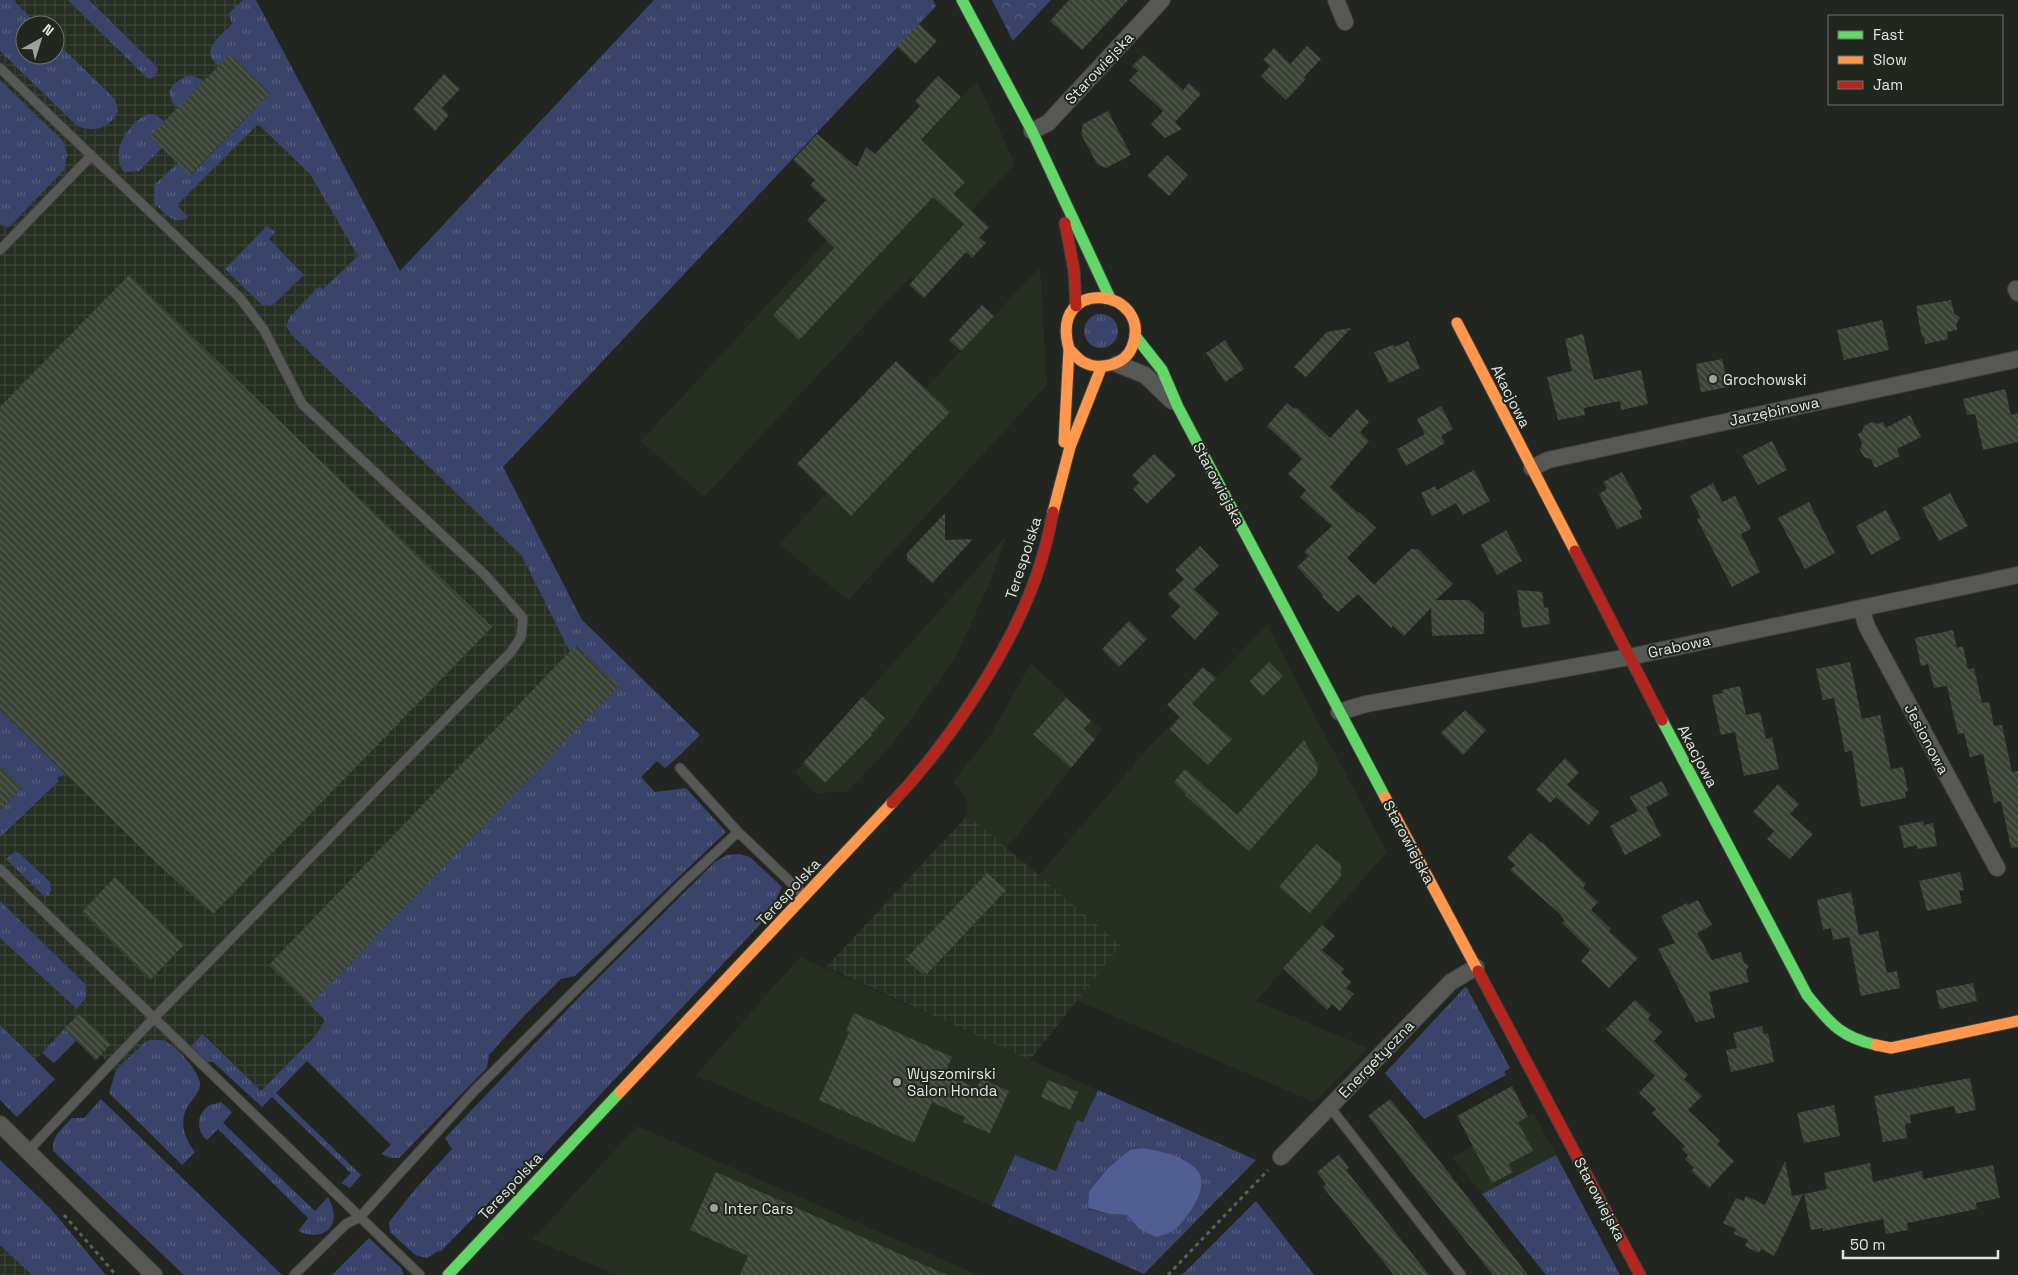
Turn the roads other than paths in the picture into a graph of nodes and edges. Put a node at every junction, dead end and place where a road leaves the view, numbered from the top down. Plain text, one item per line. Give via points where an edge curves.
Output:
1 (962, 0) edge
2 (1162, 0) edge
3 (1336, 0) edge
4 (1345, 22) dead end
5 (0, 68) edge
6 (1032, 131) junction
7 (91, 156) junction
8 (1060, 192) junction
9 (0, 234) edge
10 (8, 242) junction
11 (0, 250) edge
12 (1110, 298) junction
13 (1076, 306) junction
14 (1456, 322) dead end
15 (1136, 337) junction
16 (1069, 349) junction
17 (2018, 359) edge
18 (1117, 364) junction
19 (1101, 368) junction
20 (1178, 407) junction
21 (1532, 468) junction
22 (1062, 474) junction
23 (2018, 575) edge
24 (1861, 608) junction
25 (1629, 657) junction
26 (1339, 712) junction
27 (680, 768) dead end
28 (738, 832) junction
29 (1997, 868) dead end
30 (0, 869) edge
31 (804, 896) junction
32 (1476, 967) junction
33 (154, 1018) junction
34 (2018, 1021) edge
35 (1329, 1106) junction
36 (0, 1124) edge
37 (28, 1151) junction
38 (1281, 1157) road end
39 (360, 1217) junction
40 (154, 1275) edge
41 (294, 1275) edge
42 (420, 1275) edge
43 (448, 1275) edge
44 (1461, 1275) edge
45 (1640, 1275) edge

1 - 6 street
2 - 6 street, Starowiejska via 1048,123
3 - 4 street
5 - 7 lane
6 - 8 street
7 - 10 lane
7 - 33 lane via 240,298 264,330 302,404 485,575 523,618 521,637 511,652
8 - 12 street
8 - 13 street via 1074,270
9 - 10 lane
10 - 11 lane
12 - 13 street via 1095,297
12 - 15 street via 1130,312
13 - 16 street via 1065,326
14 - 21 street, Akacjowa
15 - 18 street via 1129,353
15 - 20 street, Starowiejska via 1162,370
16 - 19 street via 1085,364
16 - 22 street, Terespolska
17 - 21 street, Jarzębinowa via 1548,460
18 - 19 street
18 - 20 street, Starowiejska via 1145,375
19 - 22 street, Terespolska
20 - 26 street, Starowiejska
21 - 25 street, Akacjowa
22 - 31 street, Terespolska via 1048,539 1032,589 985,681 962,717 910,784
23 - 24 street, Grabowa
24 - 25 street, Grabowa
24 - 29 street, Jesionowa via 1867,627
25 - 26 street, Grabowa via 1366,704
25 - 34 street, Akacjowa via 1807,995 1829,1022 1855,1040 1891,1048
26 - 32 street, Starowiejska
27 - 28 lane
28 - 31 lane
28 - 39 lane via 475,1090
30 - 33 lane
31 - 43 street, Terespolska
32 - 35 street, Energetyczna via 1451,982
32 - 45 street, Starowiejska
33 - 37 lane
33 - 39 lane
35 - 38 street, Energetyczna
35 - 44 lane
36 - 37 street
37 - 40 street
39 - 41 lane via 346,1224
39 - 42 lane

